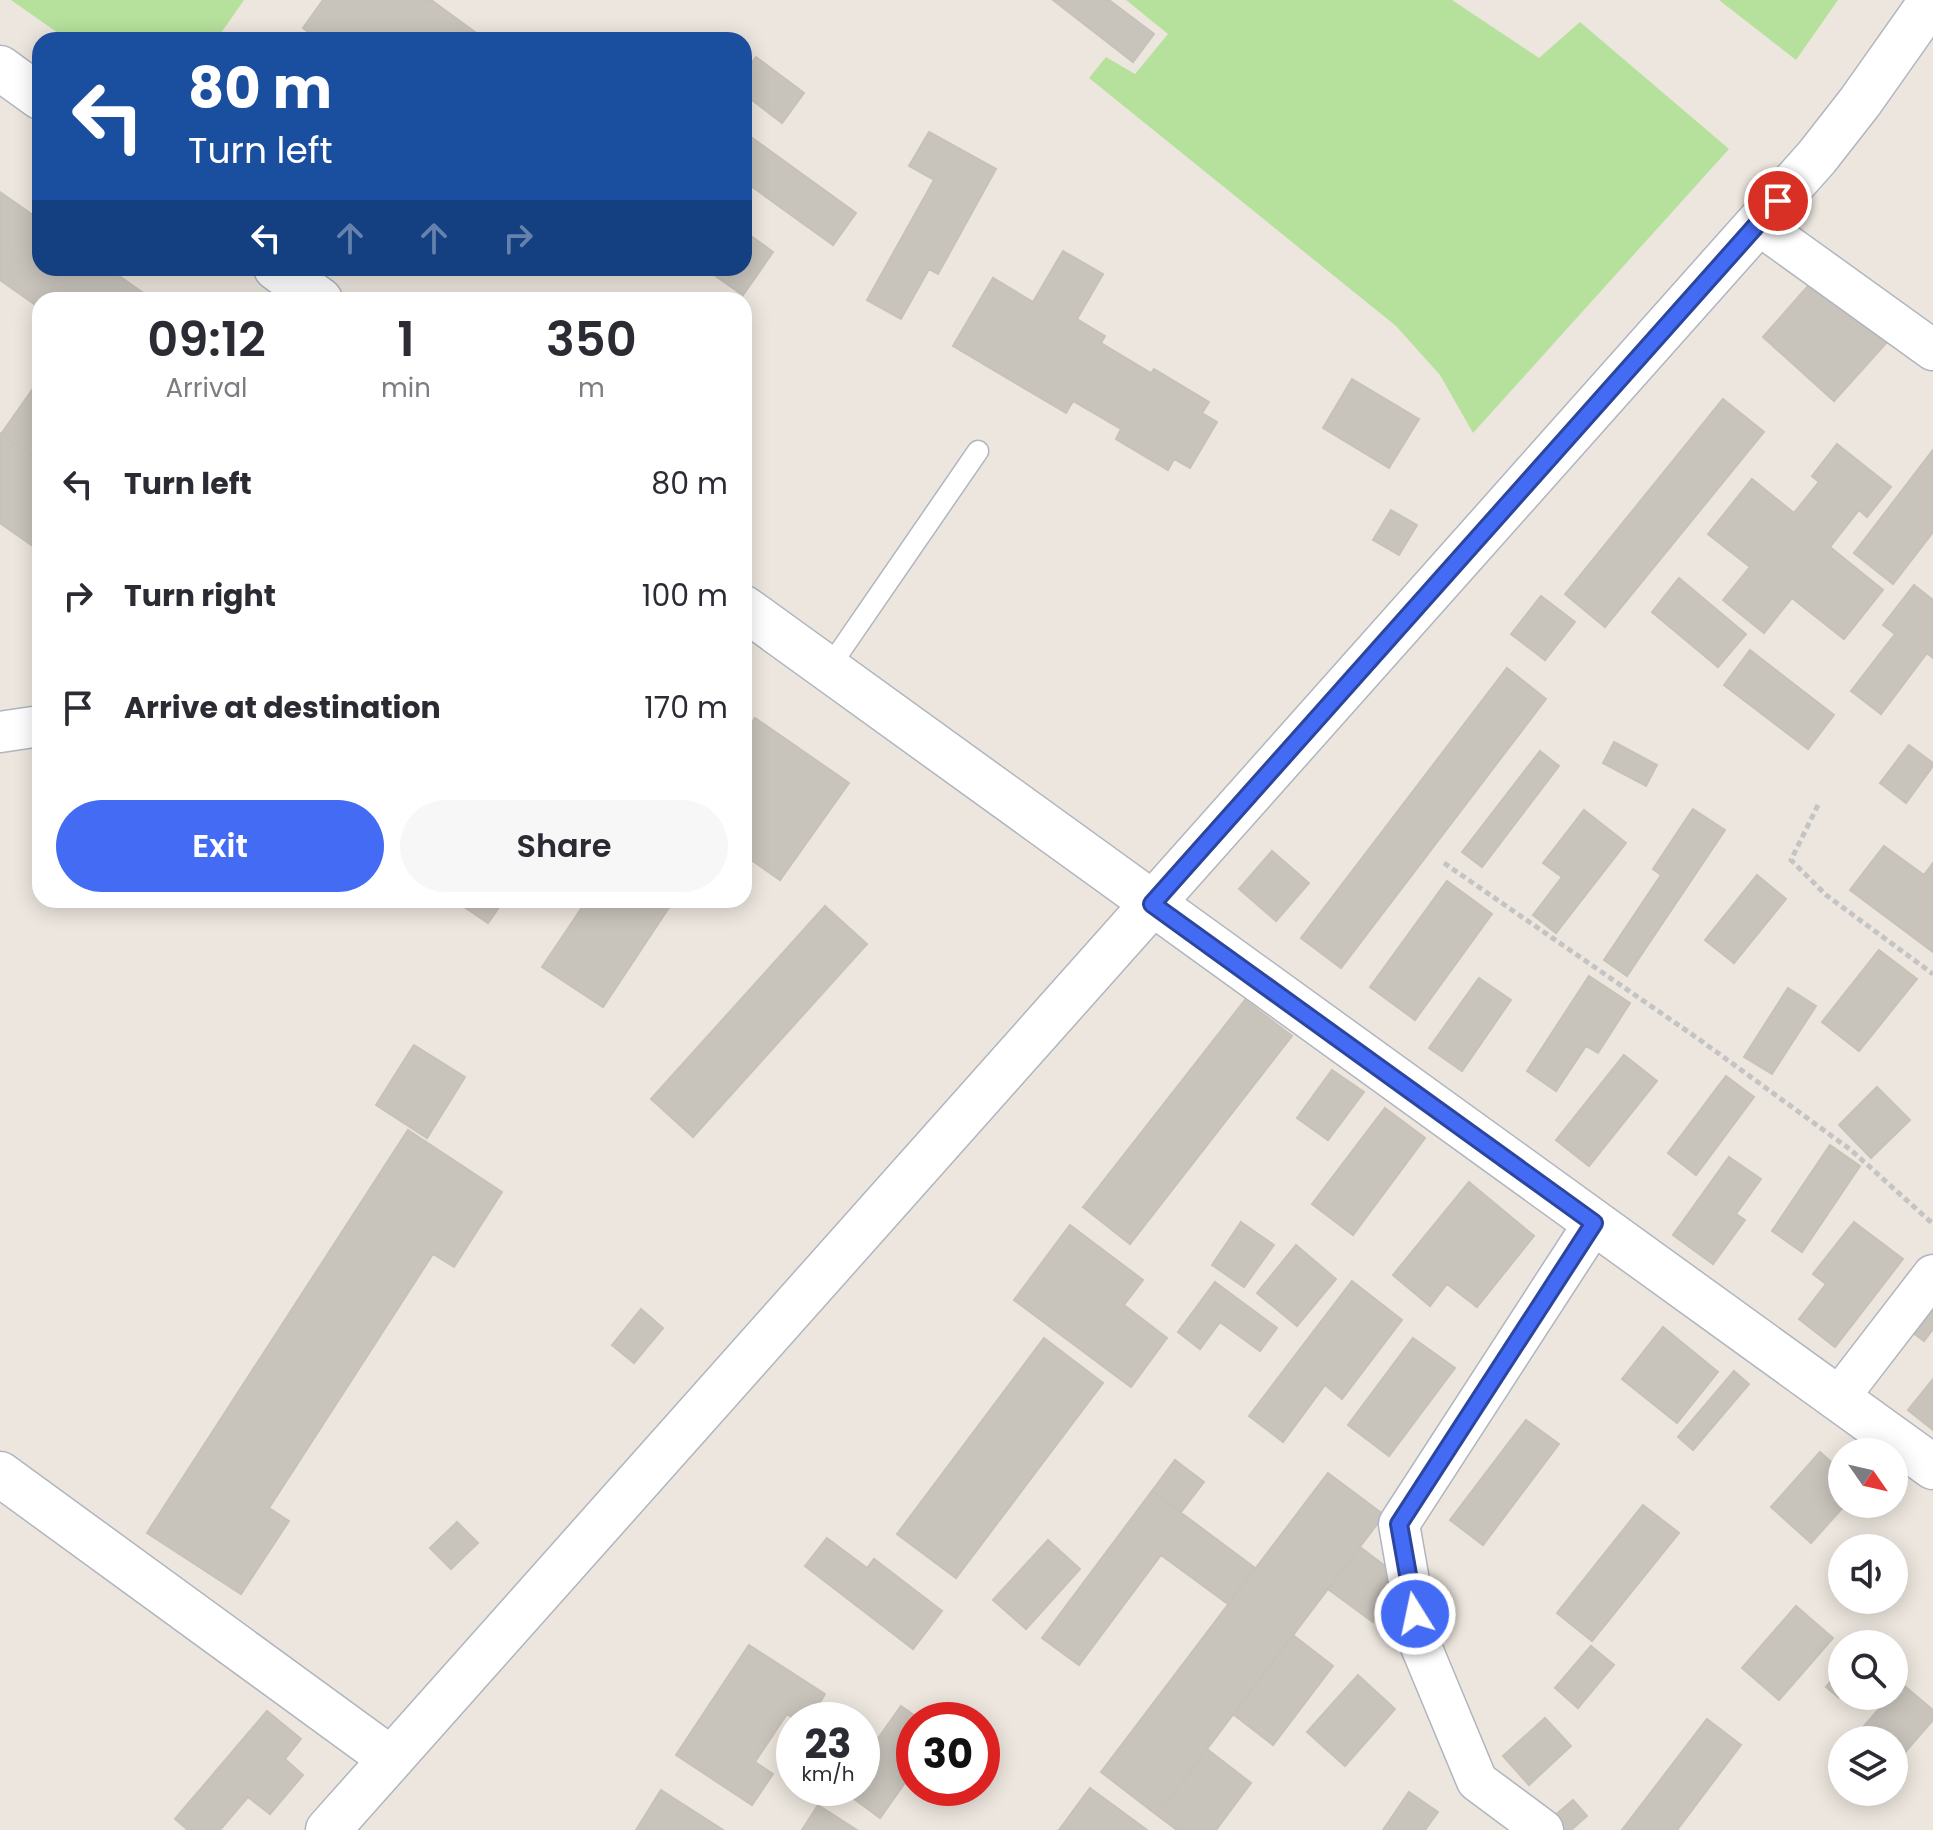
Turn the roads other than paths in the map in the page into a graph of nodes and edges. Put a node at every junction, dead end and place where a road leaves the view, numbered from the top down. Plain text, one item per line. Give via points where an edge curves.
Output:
1 (1932, 0) edge
2 (0, 68) edge
3 (32, 91) edge
4 (1758, 224) junction
5 (287, 276) edge
6 (309, 292) edge
7 (1933, 350) edge
8 (978, 451) dead end
9 (752, 614) edge
10 (828, 669) junction
11 (32, 727) edge
12 (0, 732) edge
13 (1152, 904) junction
14 (1594, 1223) junction
15 (1933, 1275) edge
16 (1839, 1397) junction
17 (1933, 1467) edge
18 (0, 1474) edge
19 (391, 1759) junction
20 (328, 1830) edge
21 (1543, 1830) edge

1 - 4 street via 1860,102
2 - 3 street
4 - 7 street
4 - 13 street
5 - 6 street
8 - 10 lane
9 - 10 street
10 - 13 street
11 - 12 street
13 - 14 street
13 - 19 street
14 - 16 street
14 - 21 street via 1399,1524 1420,1644 1477,1781
15 - 16 street
16 - 17 street
18 - 19 street
19 - 20 street

